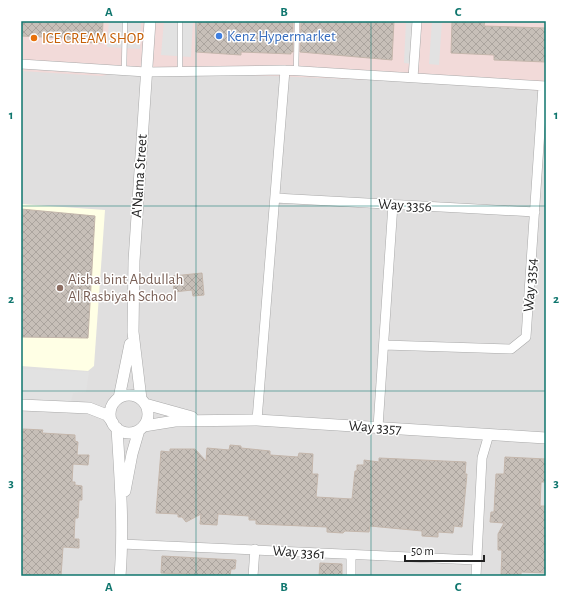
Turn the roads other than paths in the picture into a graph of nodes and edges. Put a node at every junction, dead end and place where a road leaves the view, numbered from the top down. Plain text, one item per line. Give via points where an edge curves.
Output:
1 (125, 21) edge
2 (150, 21) edge
3 (180, 21) edge
4 (297, 21) edge
5 (417, 21) edge
6 (21, 64) edge
7 (124, 70) junction
8 (285, 70) junction
9 (180, 71) junction
10 (296, 71) junction
11 (146, 72) junction
12 (413, 78) junction
13 (545, 86) edge
14 (275, 198) junction
15 (393, 204) junction
16 (535, 212) junction
17 (133, 332) junction
18 (384, 345) junction
19 (117, 400) junction
20 (143, 401) junction
21 (21, 405) edge
22 (89, 408) junction
23 (204, 420) junction
24 (257, 420) junction
25 (115, 426) junction
26 (378, 427) junction
27 (142, 428) junction
28 (489, 434) junction
29 (546, 438) edge
30 (122, 507) junction
31 (122, 544) junction
32 (255, 549) junction
33 (351, 555) junction
34 (476, 560) junction
35 (120, 576) edge
36 (253, 576) edge
37 (351, 576) edge
38 (476, 576) edge

1 - 7 lane
2 - 11 street, A'Nama Street
3 - 9 lane
4 - 10 lane
5 - 12 street
6 - 7 street
7 - 11 street
8 - 9 street
8 - 10 street
8 - 14 street
9 - 11 street
10 - 12 street
11 - 17 street, A'Nama Street via 134,261
12 - 13 street
13 - 16 street, Way 3354
14 - 15 street, Way 3356
14 - 24 street
15 - 16 street, Way 3356
15 - 18 street
16 - 18 street, Way 3354 via 526,337 511,349
17 - 19 street, A'Nama Street
17 - 20 street, A'Nama Street
18 - 26 street
19 - 20 street via 130,395
19 - 22 street
19 - 25 street via 110,413
20 - 23 street, Way 3357
20 - 27 street via 148,415
21 - 22 street
22 - 25 street via 106,415
23 - 24 street, Way 3357
23 - 27 street, Way 3357 via 175,421
24 - 26 street, Way 3357
25 - 27 street via 128,433
25 - 30 street
26 - 28 street, Way 3357
27 - 30 street via 132,454
28 - 29 street, Way 3357
28 - 34 street via 482,458
30 - 31 street
31 - 32 street, Way 3361
31 - 35 street
32 - 33 street, Way 3361
32 - 36 street
33 - 34 street, Way 3361
33 - 37 street
34 - 38 street

